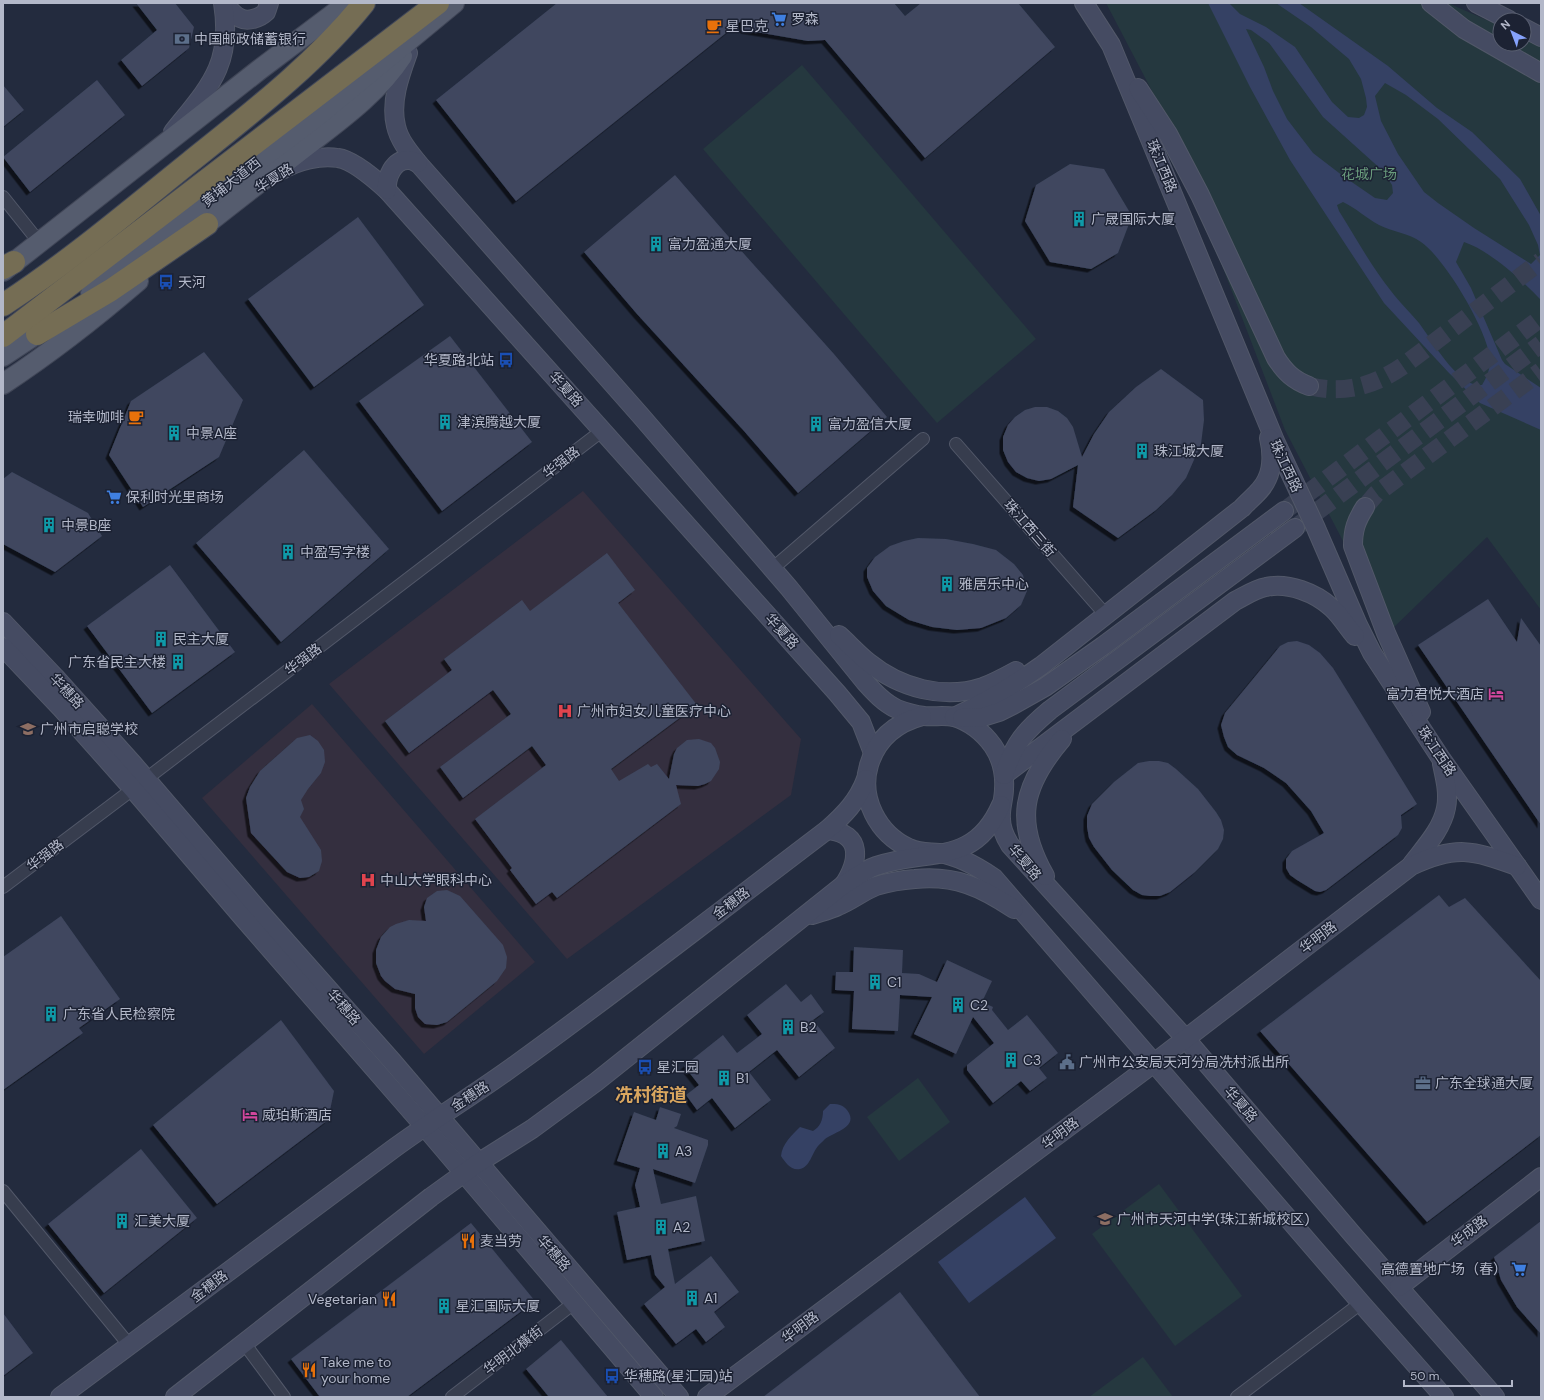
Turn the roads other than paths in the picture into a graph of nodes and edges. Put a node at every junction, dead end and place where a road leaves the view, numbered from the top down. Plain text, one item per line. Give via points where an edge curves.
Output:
1 (223, 3) edge
2 (269, 3) edge
3 (348, 3) edge
4 (364, 3) edge
5 (438, 3) edge
6 (454, 3) edge
7 (1084, 3) edge
8 (1431, 3) edge
9 (1476, 3) edge
10 (1493, 12) edge
11 (1532, 32) edge
12 (416, 33) junction
13 (1541, 37) edge
14 (1111, 45) junction
15 (1541, 73) edge
16 (161, 147) junction
17 (418, 163) junction
18 (387, 190) junction
19 (3, 197) edge
20 (207, 224) junction
21 (39, 242) junction
22 (7, 267) edge
23 (3, 305) edge
24 (37, 334) junction
25 (3, 336) edge
26 (3, 356) edge
27 (3, 384) edge
28 (1309, 386) tunnel mouth
29 (1265, 418) junction
30 (602, 430) junction
31 (923, 439) dead end
32 (956, 444) dead end
33 (1365, 507) tunnel mouth
34 (1284, 511) tunnel mouth
35 (1295, 528) tunnel mouth
36 (772, 569) junction
37 (789, 588) junction
38 (1123, 600) junction
39 (1104, 612) junction
40 (3, 622) edge
41 (3, 647) edge
42 (855, 670) junction
43 (833, 688) junction
44 (1400, 695) junction
45 (1090, 710) junction
46 (922, 716) junction
47 (954, 717) junction
48 (873, 753) junction
49 (1440, 757) junction
50 (1004, 775) junction
51 (866, 779) junction
52 (140, 784) junction
53 (1001, 805) junction
54 (827, 830) junction
55 (940, 853) junction
56 (1411, 866) junction
57 (1517, 866) junction
58 (842, 886) junction
59 (3, 887) edge
60 (1056, 896) junction
61 (1541, 900) edge
62 (800, 919) junction
63 (1032, 920) junction
64 (1185, 1038) junction
65 (1154, 1063) junction
66 (439, 1116) junction
67 (424, 1126) junction
68 (478, 1164) junction
69 (463, 1174) junction
70 (1541, 1177) edge
71 (3, 1191) edge
72 (1398, 1287) junction
73 (1360, 1303) junction
74 (574, 1304) junction
75 (244, 1343) junction
76 (130, 1346) junction
77 (60, 1397) edge
78 (175, 1397) edge
79 (284, 1397) edge
80 (452, 1397) edge
81 (654, 1397) edge
82 (679, 1397) edge
83 (707, 1397) edge
84 (1237, 1397) edge
85 (1444, 1397) edge
86 (1495, 1397) edge

1 - 2 main road via 235,16 248,20 259,17 266,11
1 - 16 main road via 225,40 221,62 215,76
3 - 16 main road
4 - 23 highway via 324,47 249,114 59,266
5 - 25 highway
6 - 12 main road, 黄埔大道西
7 - 14 main road, 珠江西路
8 - 15 main road via 1464,29
9 - 10 main road
11 - 13 main road
12 - 17 main road, 华夏路 via 400,74 395,110 396,126 402,141
12 - 20 main road via 390,74 376,88 326,131
12 - 24 main road, 黄埔大道西 via 316,117
14 - 28 main road via 1168,134 1185,166 1214,222 1276,358 1291,377
14 - 29 main road, 珠江西路
16 - 21 main road
17 - 18 main road via 409,160 397,164 388,176
17 - 36 main road, 华夏路
18 - 20 main road, 华夏路 via 362,170 339,158 304,161 283,169
18 - 30 main road, 华夏路
19 - 21 street
20 - 24 highway via 111,290
20 - 27 main road via 73,334
21 - 22 main road
24 - 26 main road, 黄埔大道西
29 - 38 main road via 1271,462 1268,479 1258,493
29 - 44 main road, 珠江西路 via 1358,625 1372,653
30 - 43 main road, 华夏路
30 - 52 street, 华强路
31 - 36 street
32 - 39 street, 珠江西三街
33 - 49 main road via 1357,519 1353,546 1386,633
34 - 47 main road via 1045,687 999,712 973,718
35 - 50 main road via 1031,726 1021,738
36 - 37 main road, 华夏路
37 - 39 main road via 869,663 902,683 941,693 968,691 1000,680
37 - 42 main road, 华夏路
38 - 39 main road
38 - 47 main road via 1027,676
40 - 52 main road, 华穗路 via 81,705
41 - 52 main road, 华穗路 via 61,708
42 - 43 main road
42 - 46 main road, 华夏路 via 885,702 897,709
43 - 48 main road, 华夏路 via 861,722
44 - 45 main road via 1332,608 1311,594 1283,586 1266,587 1235,602
44 - 49 main road, 珠江西路
45 - 50 main road
45 - 60 main road via 1040,768 1027,801 1025,820 1028,835 1039,866
46 - 47 main road, 华夏路
46 - 48 main road, 华夏路 via 895,727
47 - 50 main road, 华夏路 via 984,734 1000,760
48 - 51 main road, 华夏路
49 - 56 main road via 1447,789 1446,808 1441,824
49 - 57 main road, 珠江西路
50 - 53 main road, 华夏路
51 - 54 main road, 金穗路 via 850,808
51 - 55 main road, 华夏路 via 866,792 874,816 889,834 908,848 919,852
52 - 59 street, 华强路
52 - 66 main road, 华穗路
52 - 67 main road, 华穗路 via 244,920
53 - 55 main road, 华夏路 via 986,831 974,841 961,848
53 - 60 main road, 华夏路 via 1004,834 1010,845
54 - 58 main road via 842,833 856,848 850,875
54 - 66 main road, 金穗路 via 564,1030 501,1076
55 - 58 main road via 876,866
55 - 63 main road, 华夏路 via 978,867 994,878
56 - 57 main road via 1448,852 1479,854
56 - 64 main road, 华明路
57 - 61 main road, 珠江西路
58 - 62 main road
60 - 64 main road, 华夏路
62 - 63 main road via 838,906 874,887 892,881 947,878 988,893
62 - 68 main road via 596,1082 532,1129
63 - 65 main road, 华夏路
64 - 65 main road, 华明路
64 - 72 main road, 华夏路
65 - 73 main road, 华夏路
65 - 83 main road, 华明路
66 - 67 main road, 金穗路
66 - 68 main road, 华穗路
67 - 69 main road, 华穗路
67 - 76 main road, 金穗路
68 - 69 main road
68 - 82 main road, 华穗路
69 - 74 main road, 华穗路
69 - 75 main road
70 - 72 main road, 华成路
71 - 76 street
72 - 86 main road, 华夏路
73 - 84 street
73 - 85 main road, 华夏路
74 - 80 street, 华明北橫街
74 - 81 main road, 华穗路
75 - 78 main road
75 - 79 street
76 - 77 main road, 金穗路

